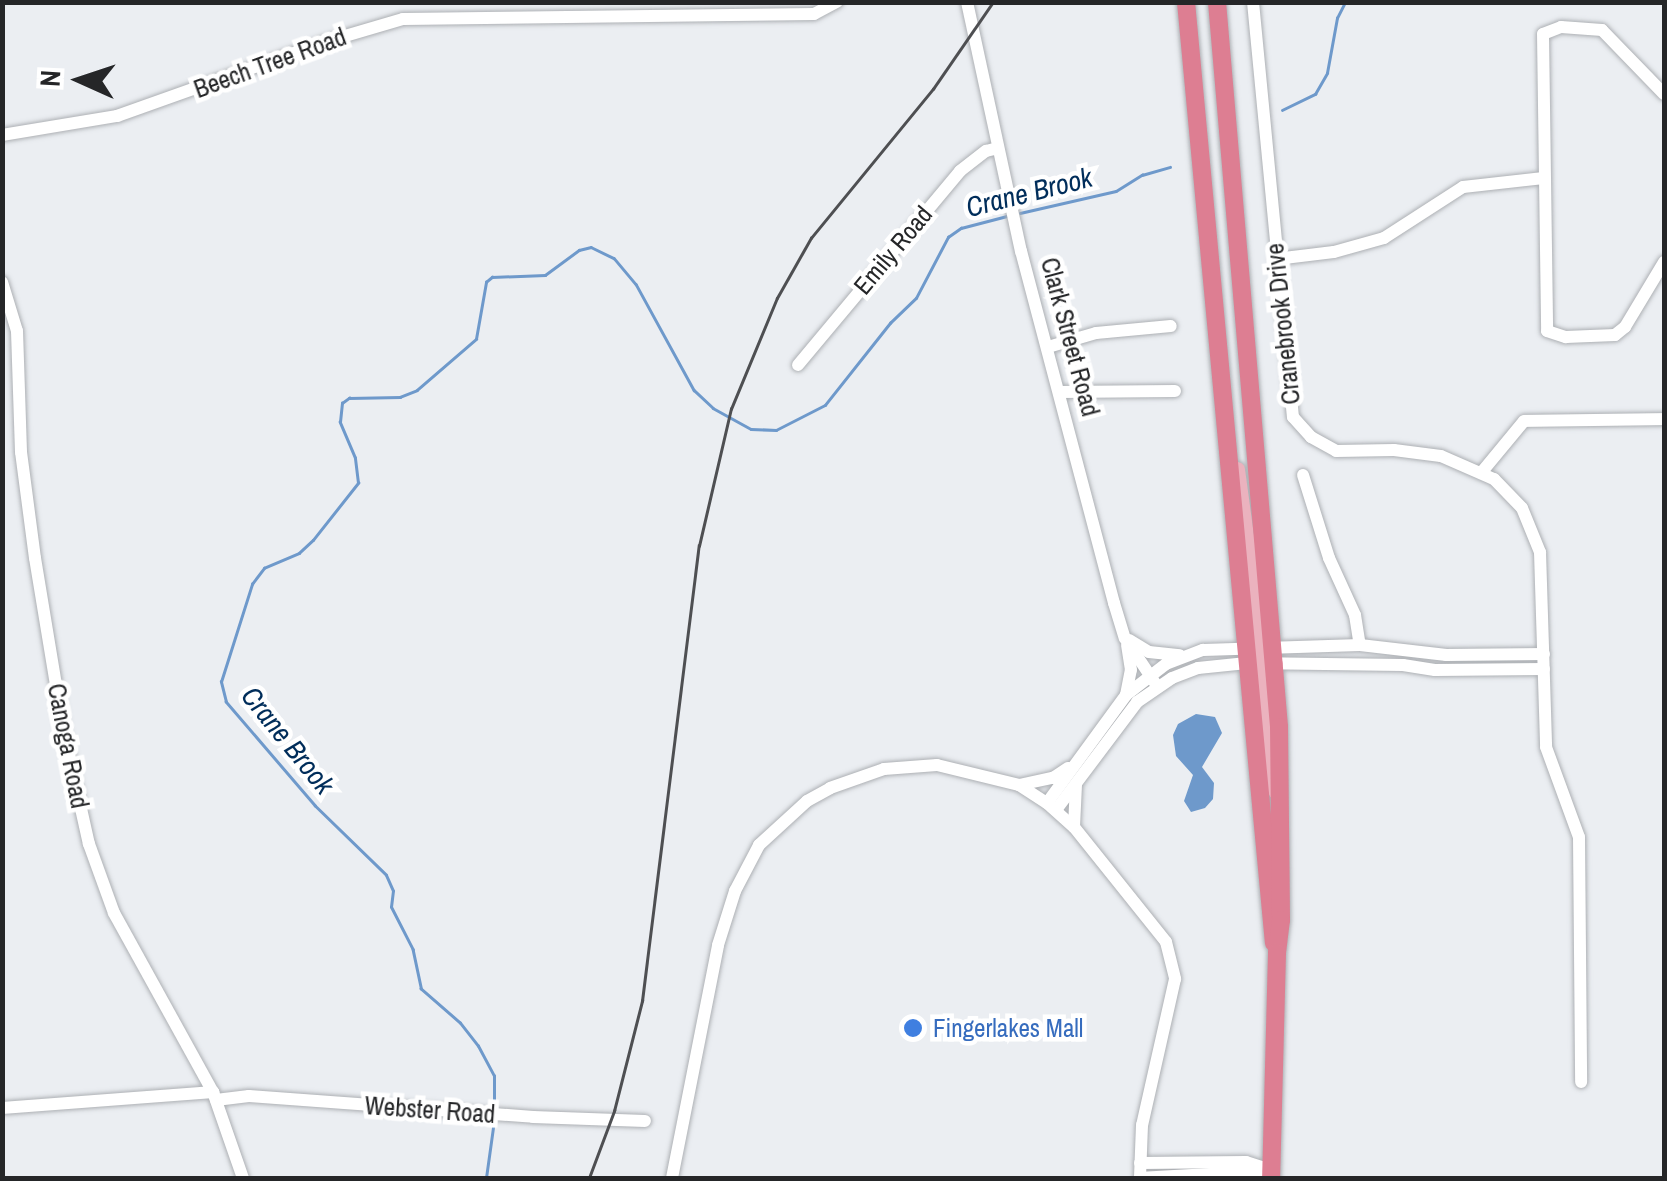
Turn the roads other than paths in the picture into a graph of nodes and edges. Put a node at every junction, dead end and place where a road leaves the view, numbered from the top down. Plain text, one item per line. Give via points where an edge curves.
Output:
1 (838, 2) edge
2 (967, 2) edge
3 (1186, 2) edge
4 (1216, 2) edge
5 (1253, 2) edge
6 (1664, 94) edge
7 (2, 135) edge
8 (998, 148) junction
9 (1543, 178) junction
10 (1276, 259) junction
11 (1664, 262) edge
12 (2, 282) edge
13 (1171, 326) dead end
14 (1048, 347) junction
15 (798, 364) dead end
16 (1175, 391) dead end
17 (1060, 392) junction
18 (1664, 419) edge
19 (1304, 474) dead end
20 (1482, 474) junction
21 (1126, 638) junction
22 (1360, 645) junction
23 (1544, 654) junction
24 (1188, 655) junction
25 (1260, 655) junction
26 (1336, 666) junction
27 (1544, 669) junction
28 (1154, 681) junction
29 (1126, 695) junction
30 (1078, 760) junction
31 (1077, 779) junction
32 (1018, 785) junction
33 (1051, 807) junction
34 (1074, 827) junction
35 (1276, 953) junction
36 (1581, 1082) dead end
37 (214, 1096) junction
38 (2, 1108) edge
39 (645, 1120) dead end
40 (1140, 1163) junction
41 (1271, 1174) edge
42 (243, 1178) edge
43 (672, 1178) edge
44 (1140, 1178) edge

1 - 7 street, Beech Tree Road via 814,14 403,20 117,116
2 - 8 street, Clark Street Road
3 - 25 highway via 1220,386
4 - 25 highway
5 - 10 street, Cranebrook Drive
6 - 9 street via 1602,30 1544,31
8 - 14 street, Clark Street Road
8 - 15 street, Emily Road via 960,171
9 - 10 street via 1463,186 1398,231 1349,249
9 - 11 street via 1545,325 1551,334 1614,335
10 - 20 street, Cranebrook Drive via 1293,417 1311,437 1336,450 1441,456
12 - 37 street, Canoga Road via 18,331 21,452 32,541 84,827 114,913
13 - 14 street via 1096,333
14 - 17 street, Clark Street Road
16 - 17 street
17 - 21 street, Clark Street Road
18 - 20 street via 1524,422
19 - 22 street
20 - 23 street, Cranebrook Drive via 1522,508 1540,552
21 - 24 street via 1150,652
21 - 28 street, Clark Street Road
21 - 29 street
22 - 23 street via 1446,656
22 - 25 street
22 - 26 street via 1352,659
23 - 27 street, Cranebrook Drive
24 - 25 street
24 - 28 street
25 - 26 street
25 - 28 street
25 - 35 highway via 1267,901
25 - 35 highway via 1281,810
26 - 27 street
27 - 36 street, Cranebrook Drive via 1548,763 1580,837
28 - 29 street
28 - 31 street
29 - 30 street
30 - 32 street via 1052,778
30 - 33 street
31 - 33 street
31 - 34 street
32 - 33 street
32 - 43 street via 954,766 858,775 807,801 759,845 720,938
33 - 34 street
34 - 40 street via 1154,923 1174,965
35 - 41 highway
37 - 38 street, Webster Road
37 - 39 street, Webster Road
37 - 42 street, Canoga Road
40 - 41 street via 1246,1162
40 - 44 street
41 - 44 street

